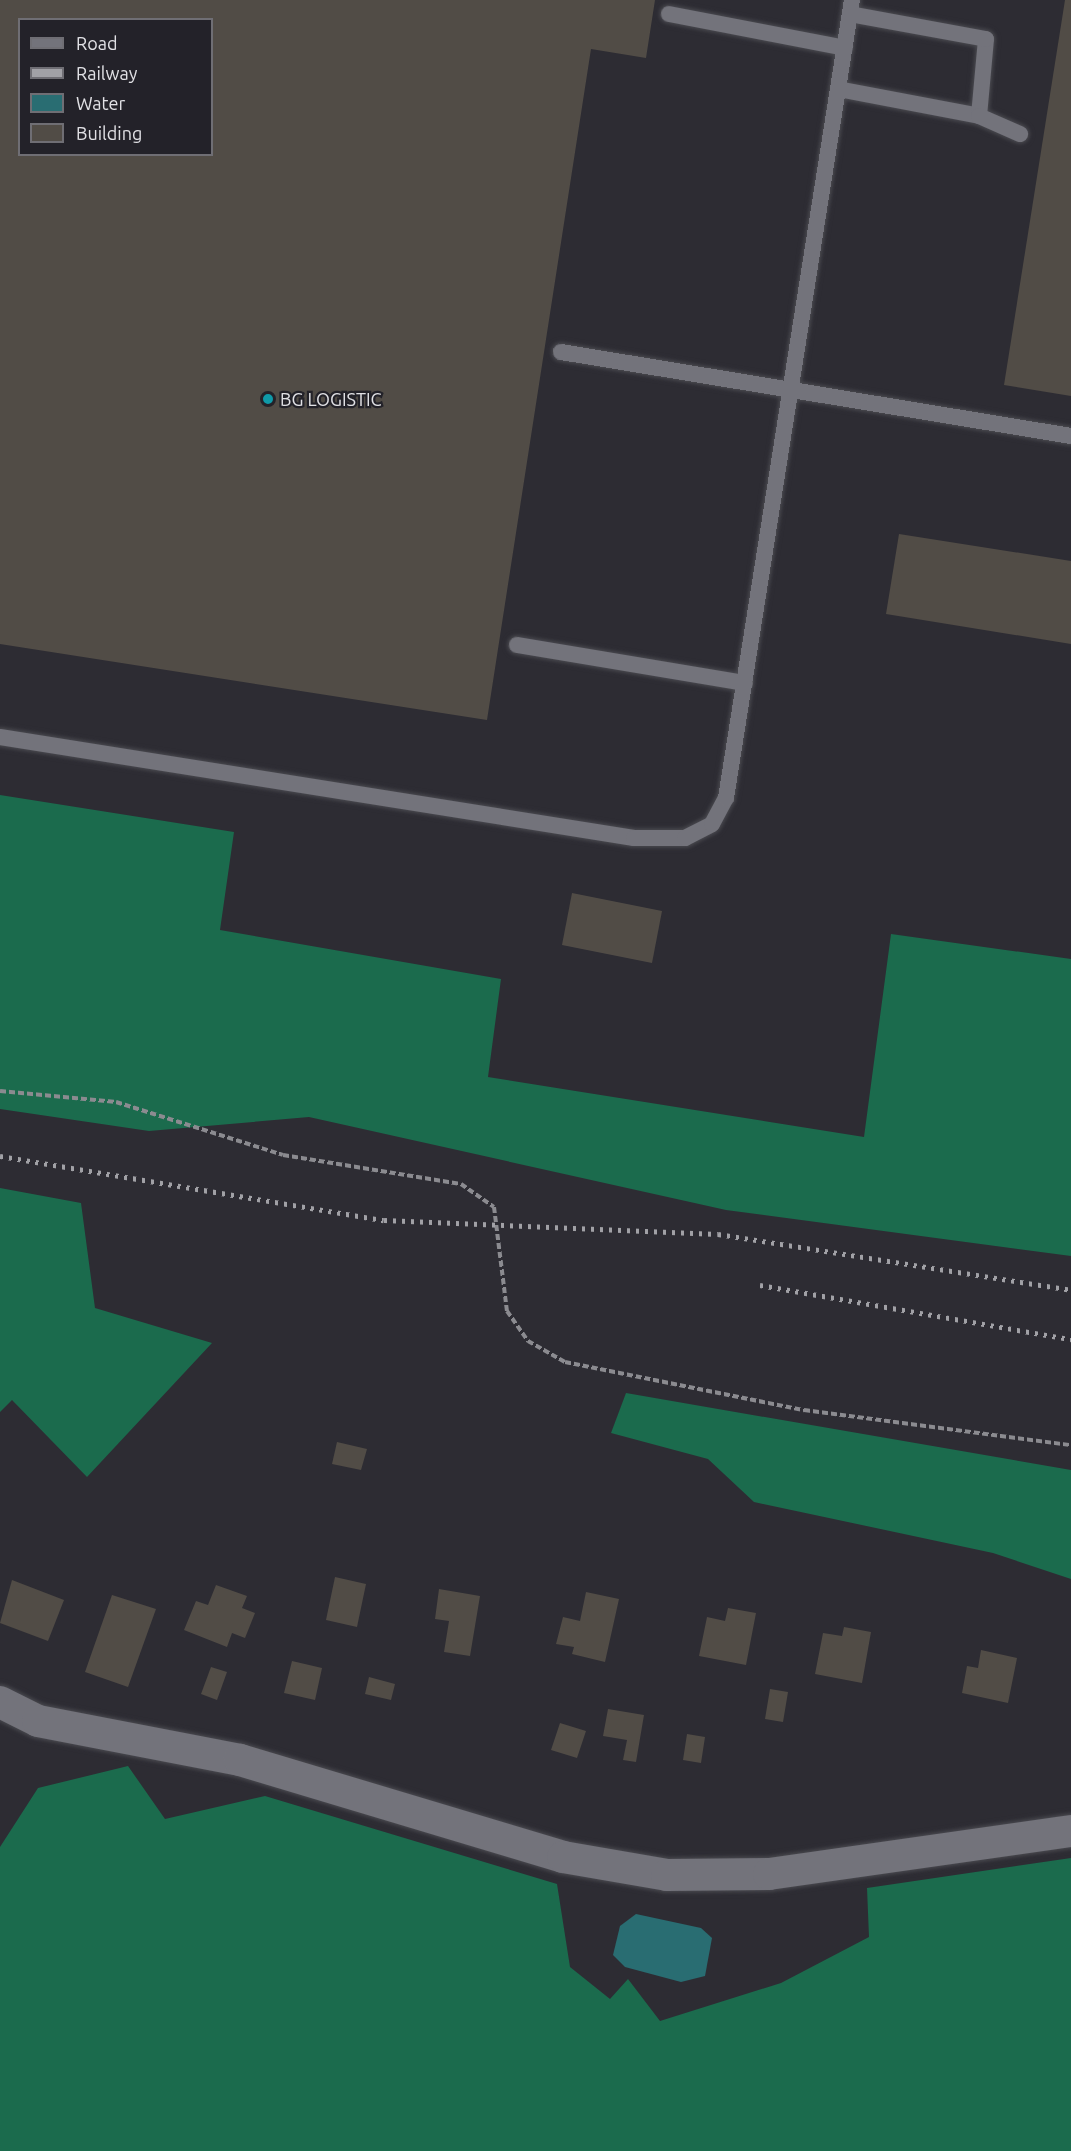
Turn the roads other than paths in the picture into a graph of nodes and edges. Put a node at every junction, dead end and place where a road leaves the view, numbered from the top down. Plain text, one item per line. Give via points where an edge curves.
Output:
1 (851, 7) edge
2 (669, 14) dead end
3 (845, 48) junction
4 (838, 89) junction
5 (979, 116) junction
6 (1020, 134) dead end
7 (561, 352) dead end
8 (791, 391) junction
9 (1071, 436) edge
10 (517, 645) dead end
11 (745, 683) junction
12 (0, 736) edge
13 (0, 1702) edge
14 (1071, 1831) edge

1 - 3 lane
1 - 5 lane via 986,39
2 - 3 lane
3 - 4 lane
4 - 5 lane
4 - 8 lane
5 - 6 lane
7 - 8 lane
8 - 9 lane
8 - 11 lane
10 - 11 lane
11 - 12 lane via 721,814 699,832 665,839
13 - 14 street via 38,1721 240,1760 563,1857 667,1875 769,1874

